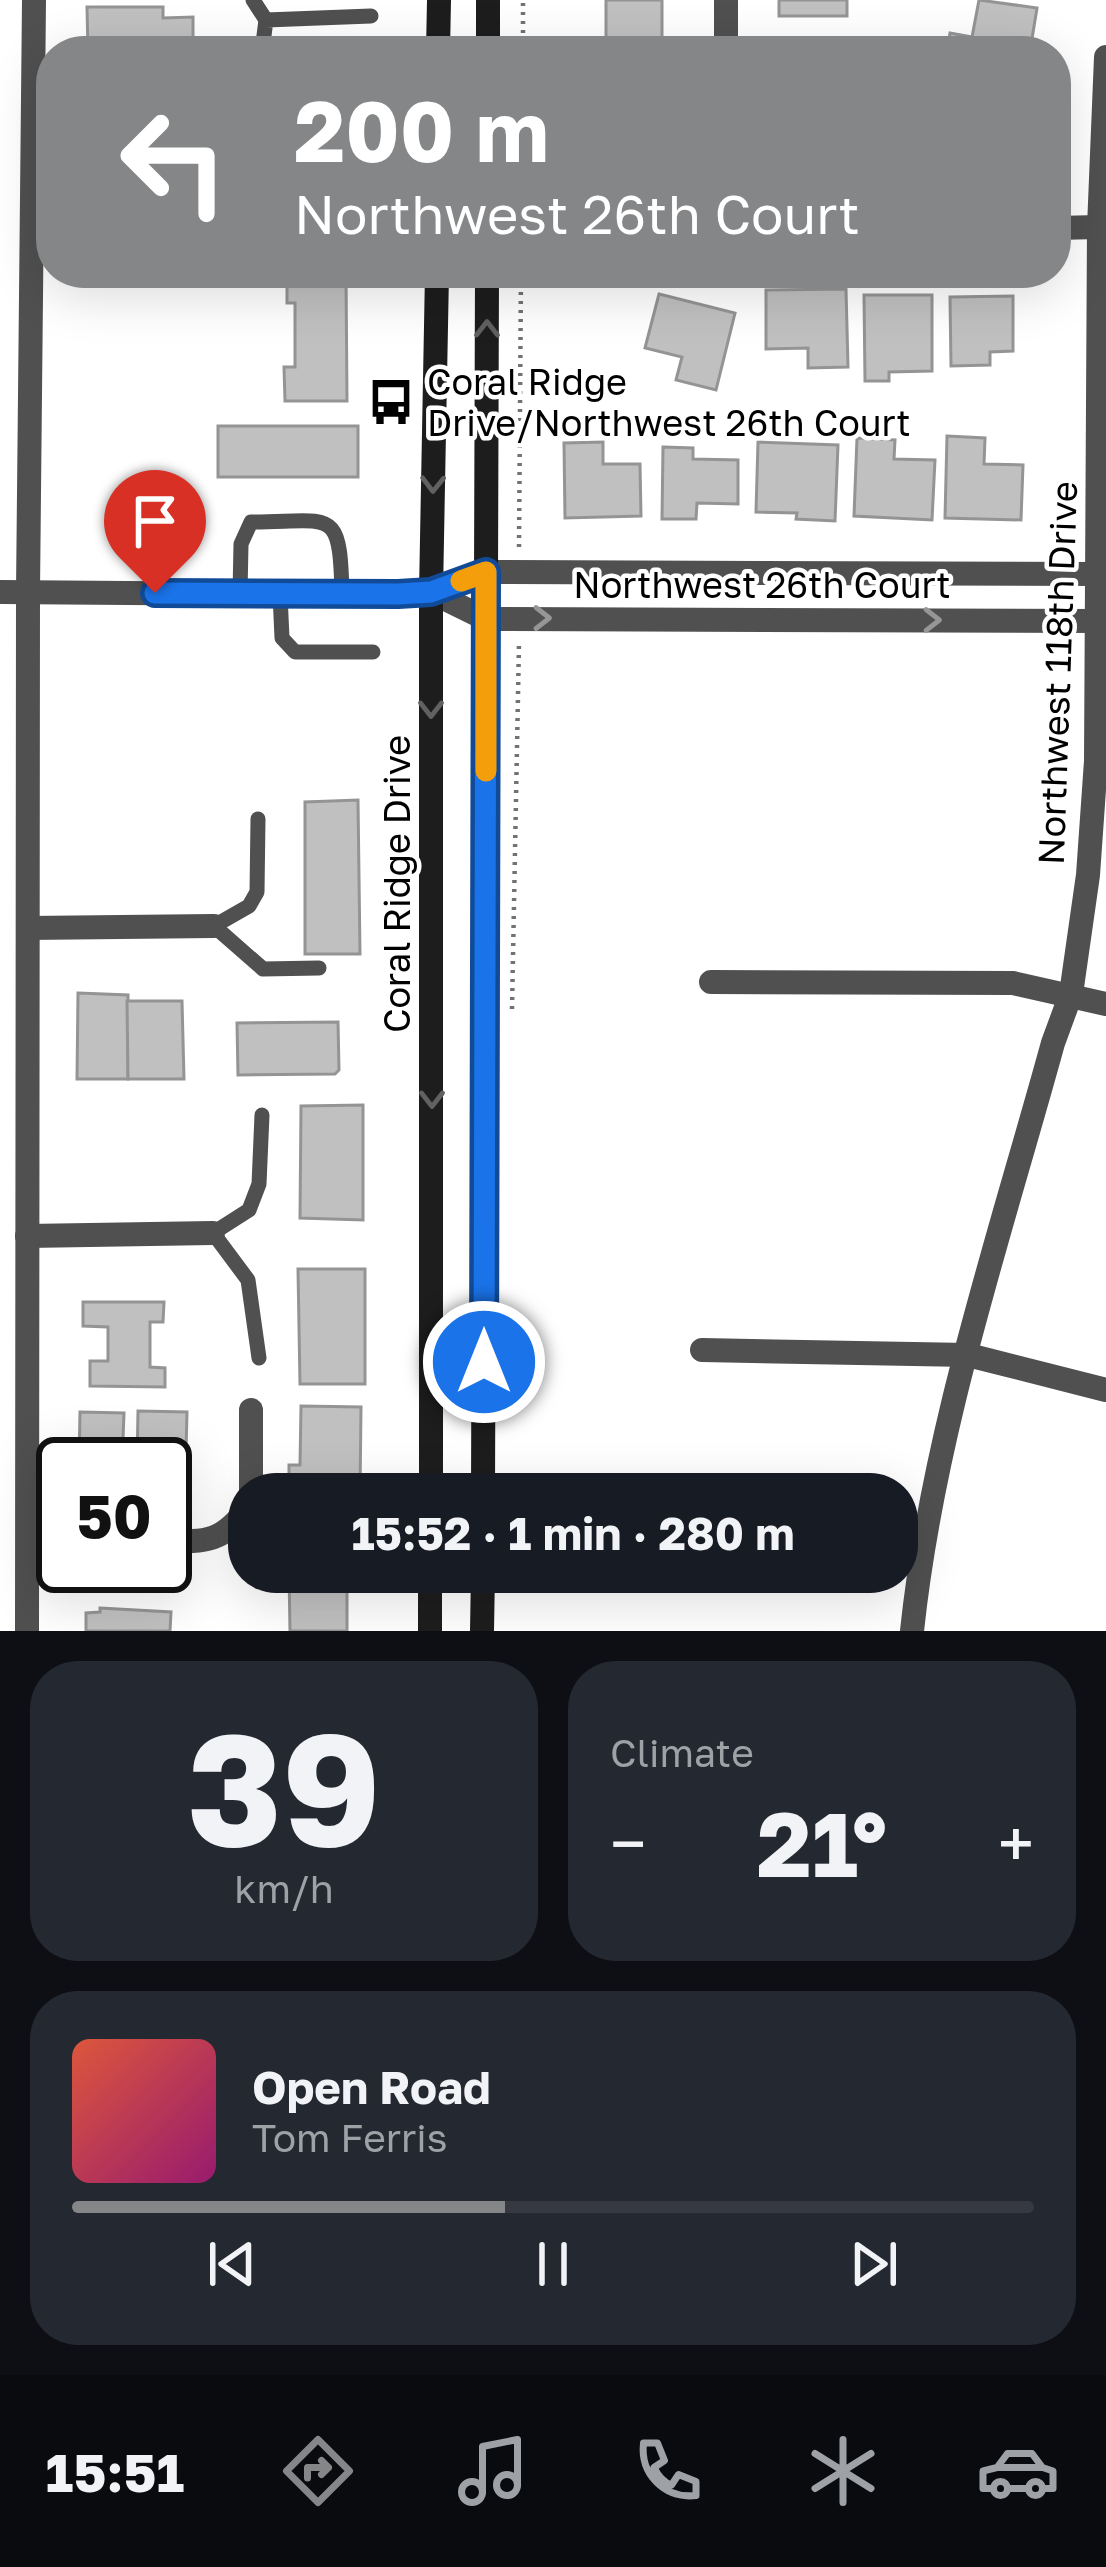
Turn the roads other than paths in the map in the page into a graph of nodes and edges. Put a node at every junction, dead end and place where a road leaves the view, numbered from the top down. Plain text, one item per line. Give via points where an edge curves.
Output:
1 (34, 0) edge
2 (254, 0) edge
3 (439, 0) edge
4 (488, 0) edge
5 (725, 0) edge
6 (371, 16) dead end
7 (266, 20) junction
8 (264, 36) edge
9 (439, 36) edge
10 (488, 36) edge
11 (726, 36) edge
12 (1106, 57) edge
13 (36, 61) edge
14 (1099, 227) junction
15 (1071, 228) edge
16 (40, 288) edge
17 (437, 288) edge
18 (487, 288) edge
19 (486, 572) junction
20 (1100, 574) junction
21 (0, 592) edge
22 (28, 592) junction
23 (431, 592) junction
24 (240, 594) junction
25 (280, 594) junction
26 (341, 595) junction
27 (486, 619) junction
28 (1100, 621) junction
29 (374, 652) dead end
30 (258, 819) dead end
31 (214, 926) junction
32 (28, 928) junction
33 (319, 968) dead end
34 (711, 982) dead end
35 (1071, 994) junction
36 (1106, 1004) edge
37 (262, 1115) dead end
38 (213, 1233) junction
39 (27, 1236) junction
40 (702, 1350) dead end
41 (968, 1355) junction
42 (260, 1358) dead end
43 (1106, 1390) edge
44 (251, 1410) dead end
45 (250, 1473) edge
46 (430, 1473) edge
47 (483, 1473) edge
48 (228, 1532) edge
49 (28, 1541) junction
50 (36, 1541) edge
51 (192, 1542) edge
52 (430, 1593) edge
53 (483, 1593) edge
54 (27, 1631) edge
55 (430, 1631) edge
56 (482, 1631) edge
57 (912, 1631) edge

1 - 13 street
2 - 7 lane
3 - 9 main road
4 - 10 main road
5 - 11 street
6 - 7 lane
7 - 8 lane
12 - 14 street, Northwest 118th Drive
14 - 15 street
14 - 20 street, Northwest 118th Drive
16 - 22 street
17 -> 23 main road, Coral Ridge Drive
19 -> 18 main road
19 - 20 street, Northwest 26th Court
19 - 23 street, Northwest 26th Court
19 - 27 main road
20 - 28 street, Northwest 118th Drive
21 - 22 street, Northwest 26th Court
22 - 24 street, Northwest 26th Court
22 - 32 street
23 - 26 street, Northwest 26th Court
23 - 27 street, Northwest 26th Court
23 -> 46 main road, Coral Ridge Drive
24 - 25 street, Northwest 26th Court
24 - 26 lane via 241,544 251,522 321,522 341,538
25 - 26 street, Northwest 26th Court
25 - 29 lane via 282,638 295,652
27 -> 28 street, Northwest 26th Court
27 - 47 main road
28 - 35 street, Northwest 118th Drive via 1088,875
30 - 31 lane via 257,892 249,906
31 - 32 street
31 - 33 lane via 263,969
32 - 39 street
34 - 35 street via 1013,982
35 - 36 street
35 - 41 street, Northwest 118th Drive
37 - 38 lane via 259,1184 249,1210
38 - 39 street
38 - 42 lane via 248,1280
39 - 49 street
40 - 41 street
41 - 43 street
41 - 57 street, Northwest 118th Drive
44 - 45 street
48 - 51 street
49 - 50 street
49 - 54 street
52 - 55 main road
53 - 56 main road

